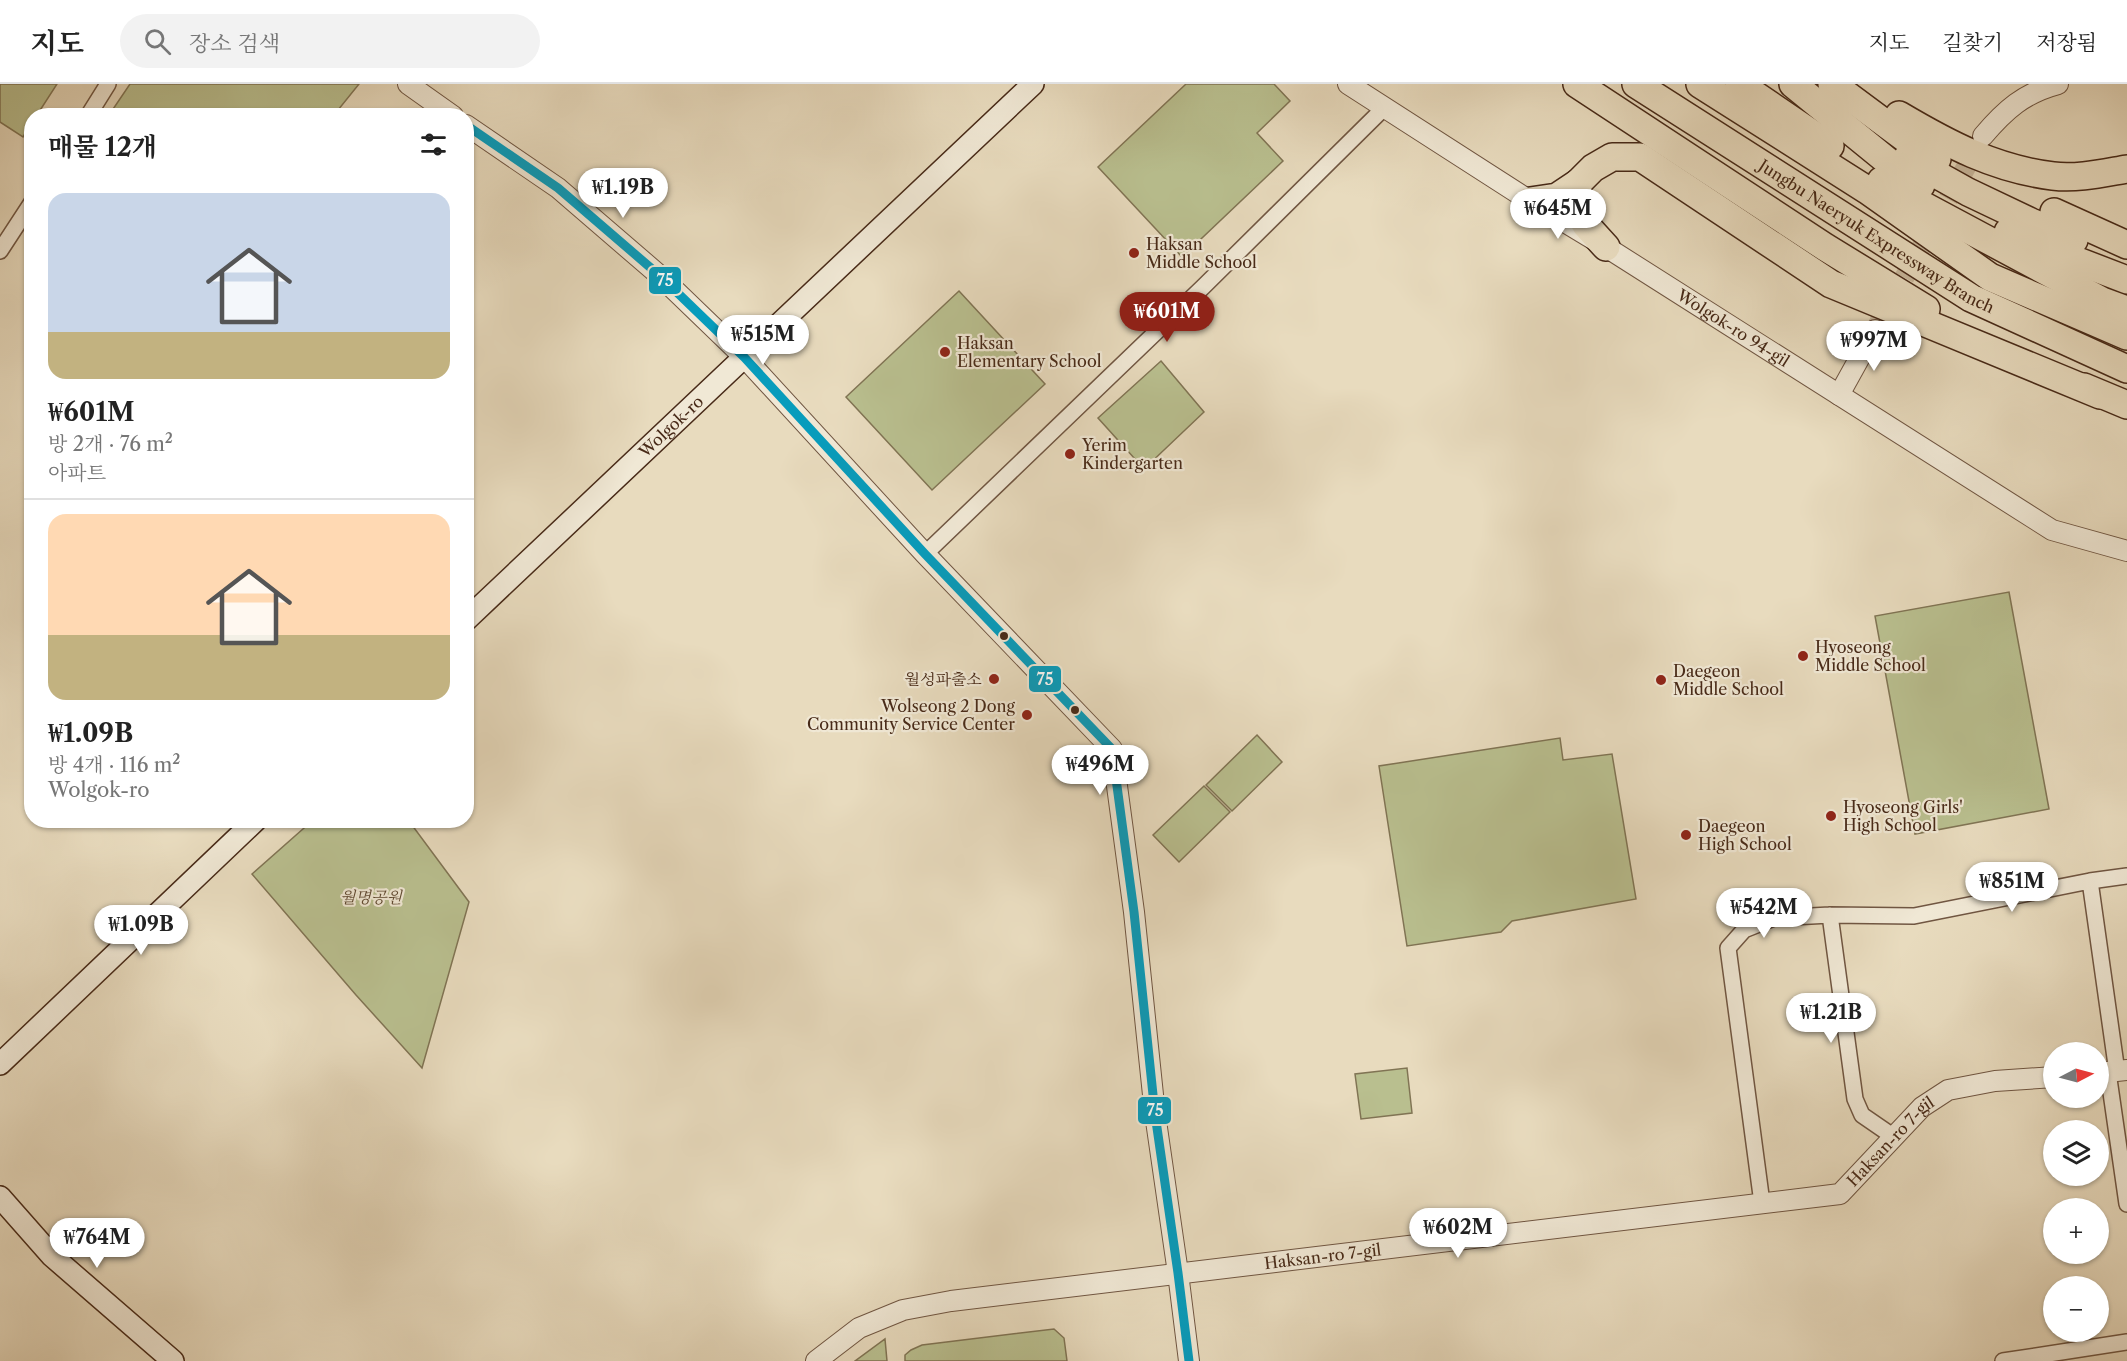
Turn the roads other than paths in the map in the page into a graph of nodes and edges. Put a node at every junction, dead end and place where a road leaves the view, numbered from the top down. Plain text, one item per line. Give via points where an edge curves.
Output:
1 (108, 84) edge
2 (408, 84) edge
3 (1033, 84) edge
4 (1348, 84) edge
5 (1577, 84) edge
6 (1636, 84) edge
7 (1700, 84) edge
8 (1739, 84) edge
9 (1792, 84) edge
10 (1800, 84) edge
11 (1832, 84) edge
12 (1843, 84) edge
13 (2058, 84) edge
14 (1385, 107) junction
15 (93, 108) edge
16 (442, 108) edge
17 (474, 130) edge
18 (1983, 136) tunnel mouth
19 (2127, 169) edge
20 (1578, 183) junction
21 (1530, 201) junction
22 (24, 214) edge
23 (2127, 245) edge
24 (1606, 247) junction
25 (0, 251) edge
26 (2127, 263) edge
27 (2127, 280) edge
28 (2127, 310) edge
29 (1875, 330) tunnel mouth
30 (2127, 336) edge
31 (744, 357) junction
32 (2127, 369) edge
33 (1839, 395) junction
34 (2100, 395) junction
35 (2127, 405) edge
36 (2127, 551) edge
37 (925, 554) junction
38 (474, 612) edge
39 (248, 828) edge
40 (2127, 876) edge
41 (2090, 881) junction
42 (1830, 915) junction
43 (0, 1064) edge
44 (2113, 1072) edge
45 (2043, 1078) edge
46 (1894, 1137) junction
47 (0, 1197) edge
48 (1762, 1203) junction
49 (2127, 1204) edge
50 (1178, 1273) junction
51 (2127, 1342) edge
52 (173, 1361) edge
53 (816, 1361) edge
54 (1189, 1361) edge
55 (2003, 1361) edge

1 - 15 street
2 - 16 street
3 - 31 main road, Wolgok-ro
4 - 14 street, Wolgok-ro 94-gil
5 - 34 highway via 1945,321
6 - 32 highway, Jungbu Naeryuk Expressway Branch via 1971,298
7 - 30 highway, Jungbu Naeryuk Expressway Branch via 1867,190 1990,277
8 - 28 highway via 1898,192 2102,301
9 - 27 highway via 1907,177 2023,240
10 - 26 highway via 1918,166 2031,222
11 - 23 highway via 1925,153
12 - 19 highway via 1954,147 1997,164 2054,176
13 - 18 street via 2021,100
14 - 21 street, Wolgok-ro 94-gil
14 - 37 street
17 - 31 street via 558,188 659,275
20 - 21 highway via 1557,197
20 - 24 highway via 1579,213
20 - 34 highway via 1612,157 1640,157 1831,284
21 - 24 street, Wolgok-ro 94-gil
22 - 25 street
24 - 33 street, Wolgok-ro 94-gil
29 - 33 street
31 - 37 street
31 - 38 main road, Wolgok-ro
33 - 36 street, Wolgok-ro 94-gil via 2052,530
34 - 35 highway
37 - 50 street via 1112,749
39 - 43 main road
40 - 41 street
41 - 42 street via 1914,916
41 - 44 street
42 - 46 street via 1854,1099 1862,1115
42 - 48 street via 1774,918 1744,930 1728,948
44 - 49 street
45 - 46 street, Haksan-ro 7-gil via 1948,1090 1922,1107
46 - 48 street, Haksan-ro 7-gil via 1840,1194
47 - 52 main road via 52,1256
48 - 50 street, Haksan-ro 7-gil
50 - 53 street, Haksan-ro 7-gil via 903,1310 859,1328
50 - 54 street
51 - 55 street

